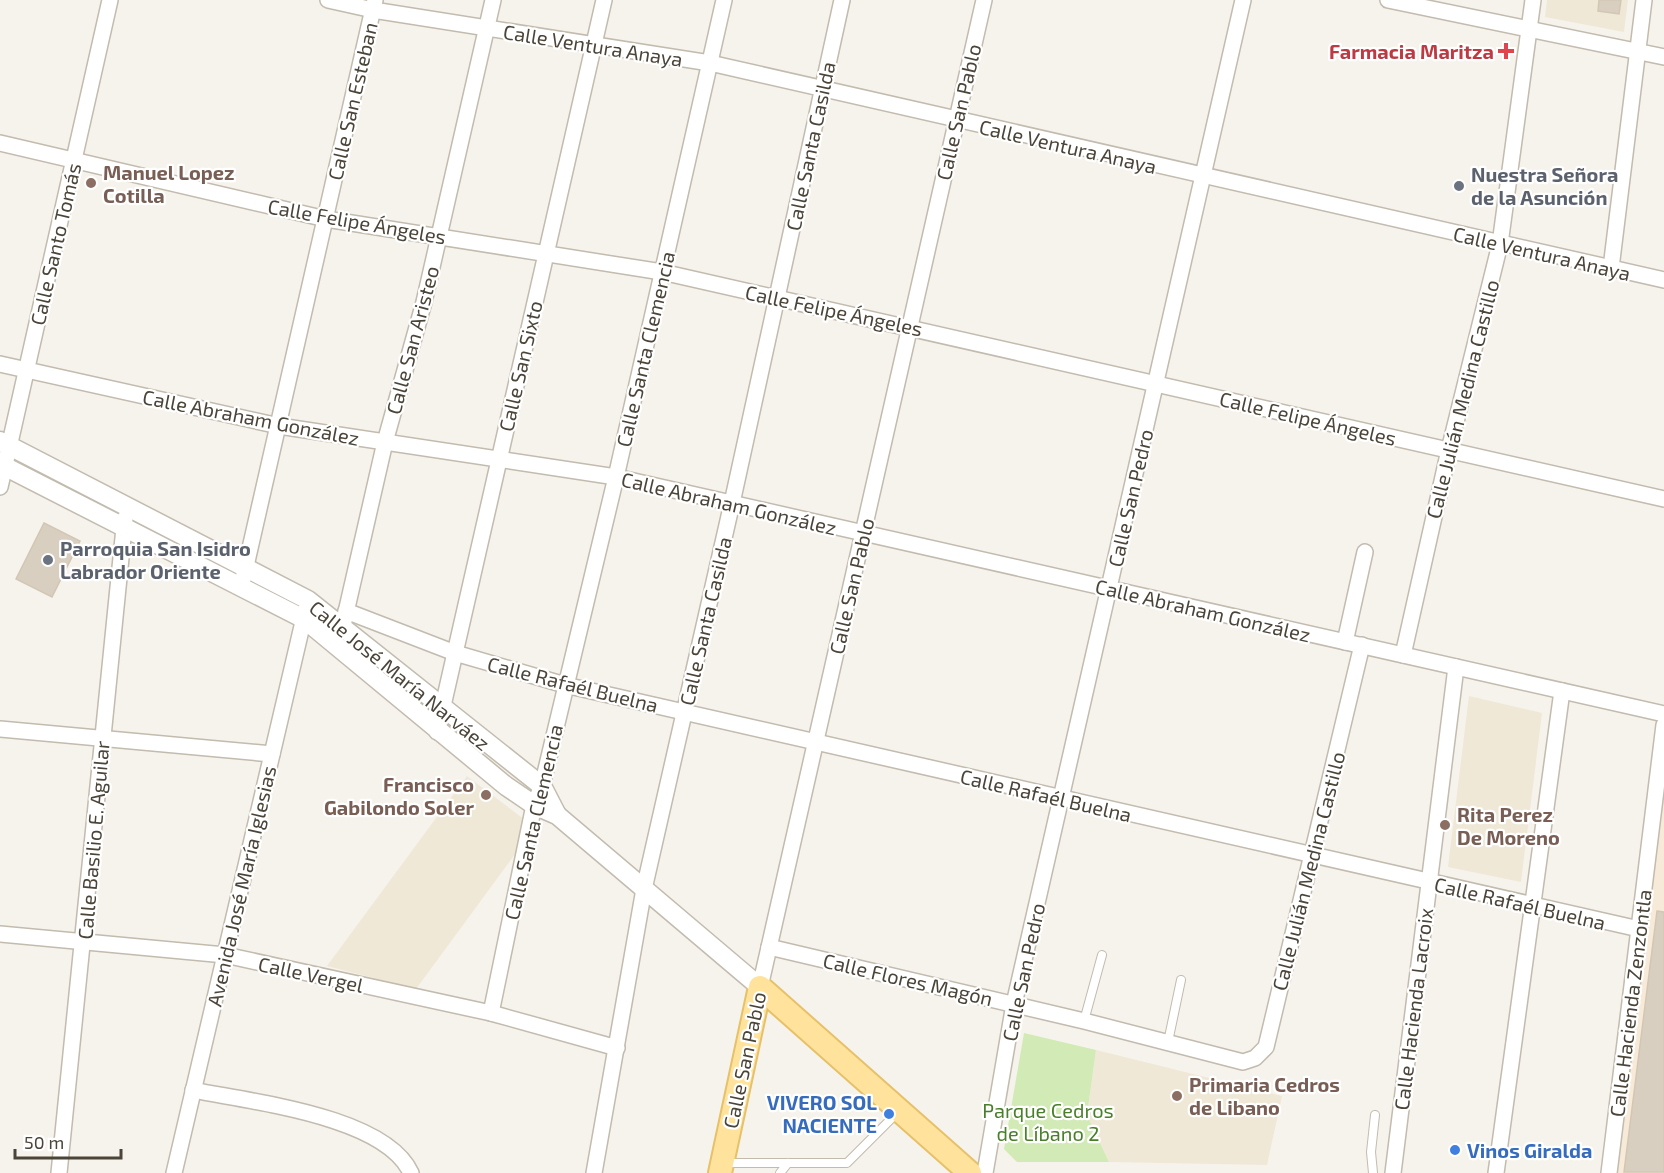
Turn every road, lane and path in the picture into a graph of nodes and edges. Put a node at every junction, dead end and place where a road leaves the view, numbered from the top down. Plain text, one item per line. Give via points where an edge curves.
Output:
1 (110, 0) edge
2 (328, 0) edge
3 (493, 0) edge
4 (604, 0) edge
5 (724, 0) edge
6 (842, 0) edge
7 (984, 0) edge
8 (1244, 0) edge
9 (1388, 0) edge
10 (1533, 0) edge
11 (1644, 0) edge
12 (374, 5) edge
13 (486, 28) junction
14 (1529, 32) junction
15 (594, 45) junction
16 (1637, 54) junction
17 (1664, 57) edge
18 (710, 63) junction
19 (823, 89) junction
20 (956, 120) junction
21 (0, 142) edge
22 (74, 160) junction
23 (1203, 177) junction
24 (326, 219) junction
25 (439, 237) junction
26 (1500, 244) junction
27 (546, 254) junction
28 (1611, 268) junction
29 (663, 272) junction
30 (1664, 280) edge
31 (777, 298) junction
32 (909, 326) junction
33 (0, 364) edge
34 (26, 370) junction
35 (1156, 384) junction
36 (279, 426) junction
37 (385, 442) junction
38 (4, 443) edge
39 (1449, 450) junction
40 (498, 459) junction
41 (2, 465) edge
42 (616, 477) junction
43 (0, 487) edge
44 (1664, 499) edge
45 (732, 503) junction
46 (126, 507) junction
47 (123, 527) junction
48 (862, 533) junction
49 (1365, 552) dead end
50 (248, 566) junction
51 (240, 587) junction
52 (1109, 588) junction
53 (308, 600) junction
54 (344, 618) junction
55 (304, 619) junction
56 (325, 635) junction
57 (1345, 642) junction
58 (1362, 645) junction
59 (455, 653) junction
60 (1403, 655) junction
61 (1456, 667) junction
62 (565, 685) junction
63 (1562, 691) junction
64 (442, 709) junction
65 (683, 712) junction
66 (1664, 714) edge
67 (1664, 725) edge
68 (0, 729) edge
69 (437, 732) junction
70 (102, 740) junction
71 (815, 743) junction
72 (272, 754) junction
73 (542, 786) junction
74 (1061, 799) junction
75 (534, 805) junction
76 (556, 815) junction
77 (1312, 856) junction
78 (1429, 882) junction
79 (644, 889) junction
80 (1531, 905) junction
81 (1639, 929) junction
82 (0, 934) edge
83 (83, 941) junction
84 (769, 947) junction
85 (225, 955) junction
86 (1102, 955) dead end
87 (1181, 980) dead end
88 (760, 987) junction
89 (1014, 1004) junction
90 (491, 1013) junction
91 (1084, 1021) junction
92 (1168, 1042) junction
93 (617, 1048) junction
94 (1256, 1058) joint
95 (193, 1090) junction
96 (901, 1110) junction
97 (1375, 1115) dead end
98 (788, 1163) junction
99 (721, 1168) edge
100 (59, 1173) edge
101 (174, 1173) edge
102 (411, 1173) edge
103 (594, 1173) edge
104 (780, 1173) edge
105 (970, 1173) edge
106 (985, 1173) edge
107 (1373, 1173) edge
108 (1393, 1173) edge
109 (1496, 1173) edge
110 (1609, 1173) edge

1 - 22 street, Calle Santo Tomás
2 - 12 street, Calle Ventura Anaya
3 - 13 street, Calle San Aristeo
4 - 15 street, Calle San Sixto
5 - 18 street, Calle Santa Clemencia
6 - 19 street, Calle Santa Casilda
7 - 20 street, Calle San Pablo
8 - 23 street, Calle San Pedro
9 - 14 street
10 - 14 street, Calle Julián Medina Castillo
11 - 16 street
12 - 13 street, Calle Ventura Anaya
12 - 24 street, Calle San Esteban
13 - 15 street, Calle Ventura Anaya
13 - 25 street, Calle San Aristeo
14 - 16 street
14 - 26 street, Calle Julián Medina Castillo
15 - 18 street, Calle Ventura Anaya
15 - 27 street, Calle San Sixto
16 - 17 street
16 - 28 street
18 - 19 street, Calle Ventura Anaya
18 - 29 street, Calle Santa Clemencia
19 - 20 street, Calle Ventura Anaya
19 - 31 street, Calle Santa Casilda
20 - 23 street, Calle Ventura Anaya
20 - 32 street, Calle San Pablo
21 - 22 street, Calle Felipe Ángeles
22 - 24 street, Calle Felipe Ángeles
22 - 34 street, Calle Santo Tomás
23 - 26 street, Calle Ventura Anaya
23 - 35 street, Calle San Pedro
24 - 25 street, Calle Felipe Ángeles
24 - 36 street, Calle San Esteban
25 - 27 street, Calle Felipe Ángeles
25 - 37 street, Calle San Aristeo
26 - 28 street, Calle Ventura Anaya
26 - 39 street, Calle Julián Medina Castillo
27 - 29 street, Calle Felipe Ángeles
27 - 40 street, Calle San Sixto
28 - 30 street, Calle Ventura Anaya
29 - 31 street, Calle Felipe Ángeles
29 - 42 street, Calle Santa Clemencia
31 - 32 street, Calle Felipe Ángeles
31 - 45 street, Calle Santa Casilda
32 - 35 street, Calle Felipe Ángeles
32 - 48 street, Calle San Pablo
33 - 34 street, Calle Abraham González
34 - 36 street, Calle Abraham González
34 - 38 street, Calle Santo Tomás
35 - 39 street, Calle Felipe Ángeles
35 - 52 street, Calle San Pedro
36 - 37 street, Calle Abraham González
36 - 50 street, Calle San Esteban
37 - 40 street, Calle Abraham González
37 - 54 street, Calle San Aristeo
38 - 41 street, Calle Santo Tomás
38 - 46 street, Calle José María Narváez
39 - 44 street, Calle Felipe Ángeles
39 - 60 street, Calle Julián Medina Castillo
40 - 42 street, Calle Abraham González
40 - 59 street, Calle San Sixto
41 - 43 street, Calle Santo Tomás
41 - 47 street, Calle José María Narváez
42 - 45 street, Calle Abraham González
42 - 62 street, Calle Santa Clemencia
45 - 48 street, Calle Abraham González
45 - 65 street, Calle Santa Casilda
46 - 47 street, Calle Basilio E. Aguilar
46 - 50 street, Calle José María Narváez
47 - 51 street, Calle José María Narváez
47 - 70 street, Calle Basilio E. Aguilar
48 - 52 street, Calle Abraham González
48 - 71 street, Calle San Pablo
49 - 57 street
50 - 51 street, Calle San Esteban
50 - 53 street, Calle José María Narváez
51 - 55 street, Calle José María Narváez
52 - 57 street, Calle Abraham González
52 - 74 street, Calle San Pedro
53 - 54 street, Calle José María Narváez
53 - 55 street, Avenida José María Iglesias
54 - 56 street
54 - 59 street, Calle Rafaél Buelna
54 - 64 street, Calle José María Narváez
55 - 56 street, Calle José María Narváez
55 - 72 street, Avenida José María Iglesias
56 - 69 street, Calle José María Narváez
57 - 58 street, Calle Abraham González
58 - 60 street, Calle Abraham González
58 - 77 street, Calle Julián Medina Castillo
59 - 62 street, Calle Rafaél Buelna
59 - 64 street, Calle San Sixto
60 - 61 street, Calle Abraham González
61 - 63 street, Calle Abraham González
61 - 78 street, Calle Hacienda Lacroix
62 - 65 street, Calle Rafaél Buelna
62 - 73 street, Calle Santa Clemencia
63 - 66 street, Calle Abraham González
63 - 80 street
64 - 69 street, Calle San Sixto
64 - 73 street, Calle José María Narváez
65 - 71 street, Calle Rafaél Buelna
65 - 79 street, Calle Santa Casilda
67 - 81 street, Calle Hacienda Zenzontla
68 - 70 street
69 - 75 street, Calle José María Narváez
70 - 72 street
70 - 83 street, Calle Basilio E. Aguilar
71 - 74 street, Calle Rafaél Buelna
71 - 84 street, Calle San Pablo
72 - 85 street, Avenida José María Iglesias
73 - 75 street, Calle Santa Clemencia
73 - 76 street, Calle José María Narváez
74 - 77 street, Calle Rafaél Buelna
74 - 89 street, Calle San Pedro
75 - 76 street, Calle José María Narváez
75 - 90 street, Calle Santa Clemencia
76 - 79 street, Calle José María Narváez
77 - 78 street, Calle Rafaél Buelna
77 - 94 street, Calle Julián Medina Castillo via 1266,1047
78 - 80 street, Calle Rafaél Buelna
78 - 108 street, Calle Hacienda Lacroix
79 - 88 street, Calle José María Narváez
79 - 93 street, Calle Santa Casilda
80 - 81 street, Calle Rafaél Buelna
80 - 109 street
81 - 110 street, Calle Hacienda Zenzontla
82 - 83 street, Calle Vergel
83 - 85 street, Calle Vergel
83 - 100 street, Calle Basilio E. Aguilar
84 - 88 street, Calle San Pablo
84 - 89 street, Calle Flores Magón
85 - 90 street, Calle Vergel
85 - 95 street, Avenida José María Iglesias
86 - 91 lane
87 - 92 lane
88 - 96 main road, Calle José María Narváez
88 - 99 main road, Calle San Pablo
89 - 91 street, Calle Flores Magón
89 - 106 street, Calle San Pedro
90 - 93 street, Calle Vergel
91 - 92 street, Calle Flores Magón
92 - 94 street, Calle Flores Magón via 1243,1062
93 - 103 street, Calle Santa Casilda
95 - 101 street, Avenida José María Iglesias
95 - 102 street via 327,1118 378,1137 406,1163
96 - 98 lane via 847,1163
96 - 105 main road, Calle José María Narváez
97 - 107 lane
98 - 99 lane
98 - 104 lane

